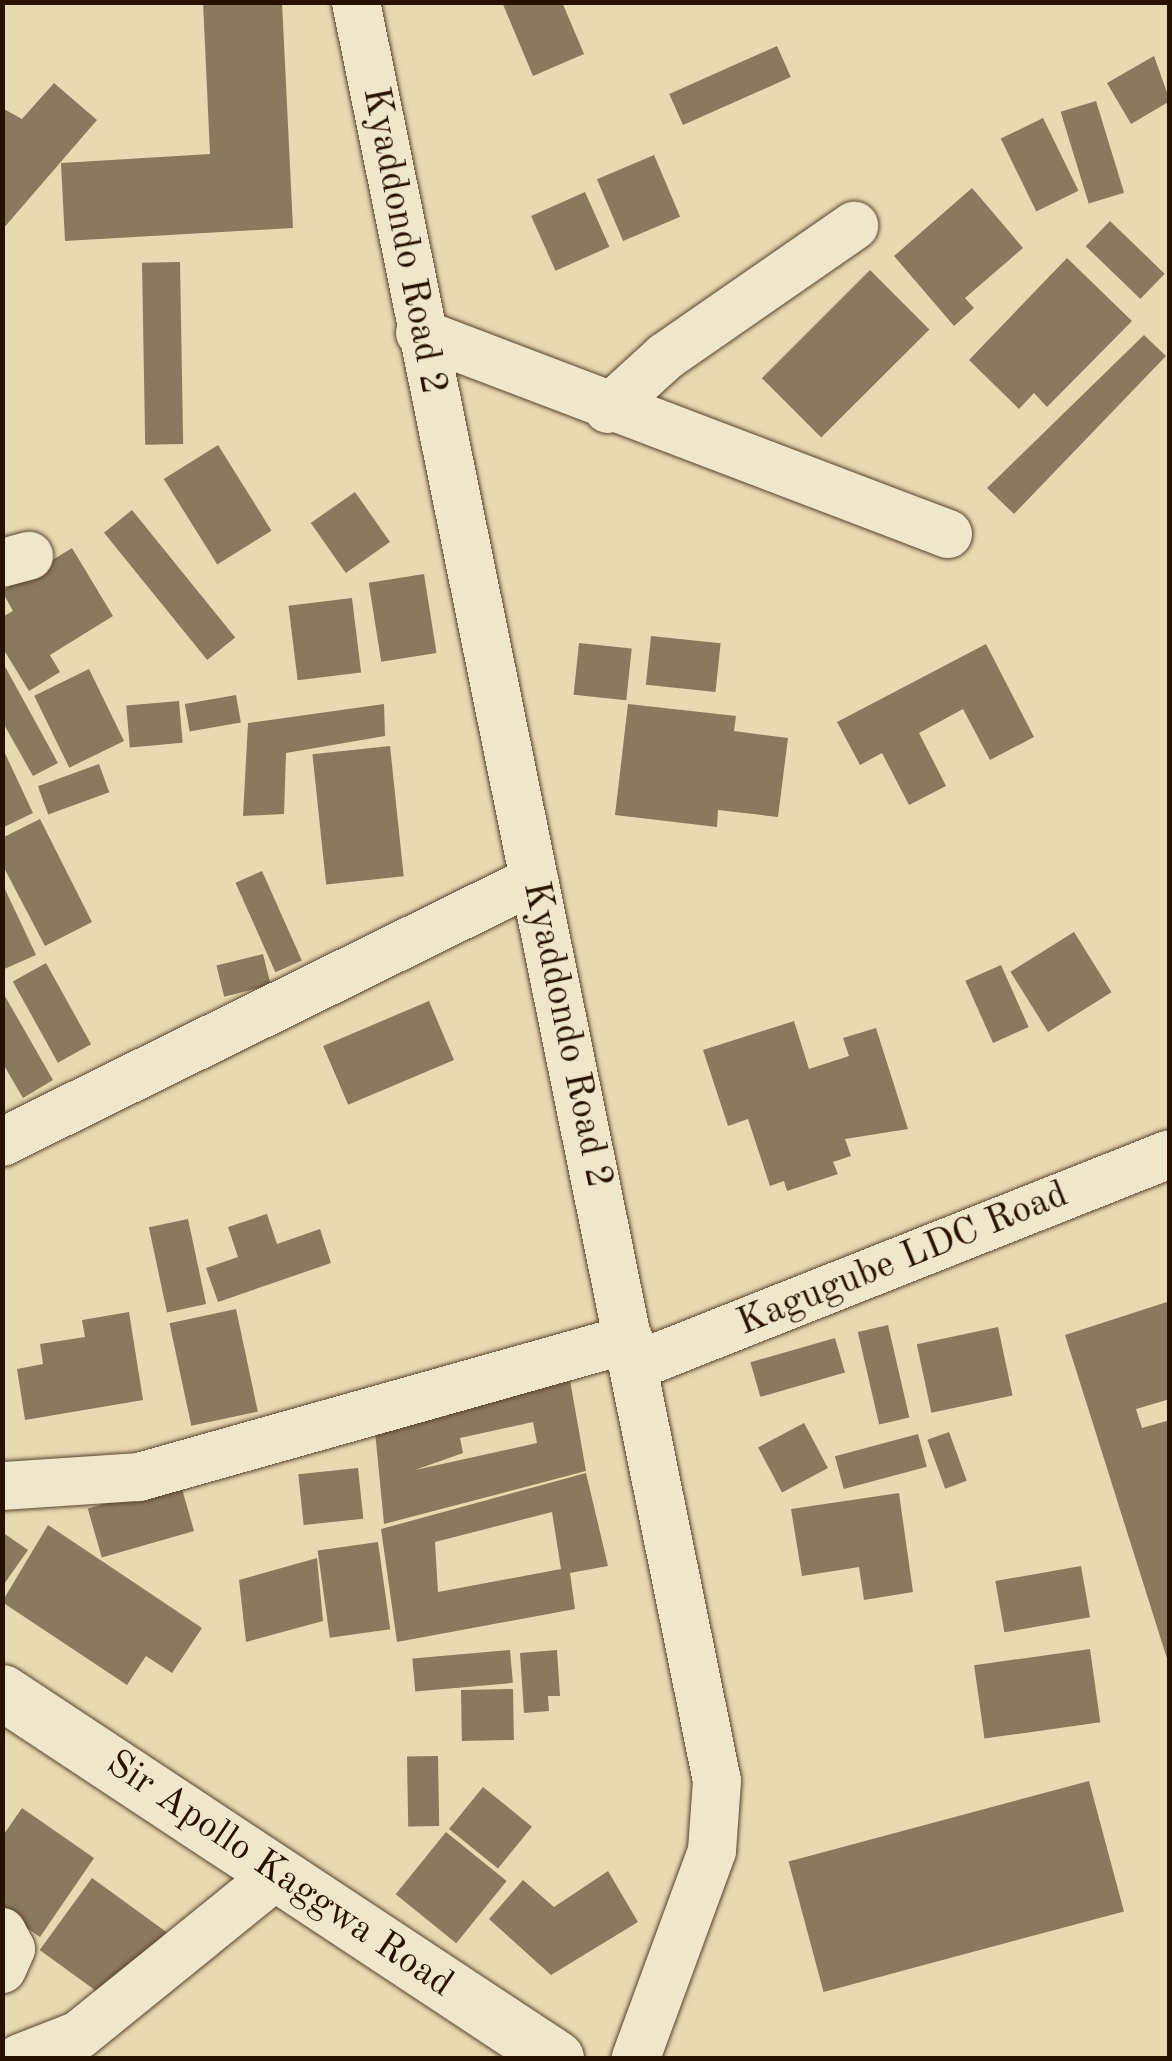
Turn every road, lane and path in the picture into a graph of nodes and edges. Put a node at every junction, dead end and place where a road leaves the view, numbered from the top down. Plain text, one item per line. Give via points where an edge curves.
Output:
1 (356, 2) edge
2 (854, 226) dead end
3 (420, 333) junction
4 (608, 409) junction
5 (948, 534) dead end
6 (534, 880) junction
7 (2, 1142) edge
8 (1170, 1154) edge
9 (632, 1352) junction
10 (2, 1486) edge
11 (2, 1692) edge
12 (278, 1874) junction
13 (2, 1932) edge
14 (2, 1968) edge
15 (531, 2051) edge
16 (20, 2058) edge
17 (636, 2058) edge

1 - 3 street, Kyaddondo Road 2
2 - 4 street via 666,356
3 - 4 street via 474,346
3 - 6 street, Kyaddondo Road 2
4 - 5 street
6 - 7 street
6 - 9 street, Kyaddondo Road 2
8 - 9 street, Kagugube LDC Road
9 - 10 street, Kagugube LDC Road via 140,1476
9 - 17 street, Kyaddondo Road 2 via 718,1813
11 - 12 main road, Sir Apollo Kaggwa Road
12 - 15 main road, Sir Apollo Kaggwa Road
12 - 16 street via 80,2035
13 - 14 street via 11,1949

